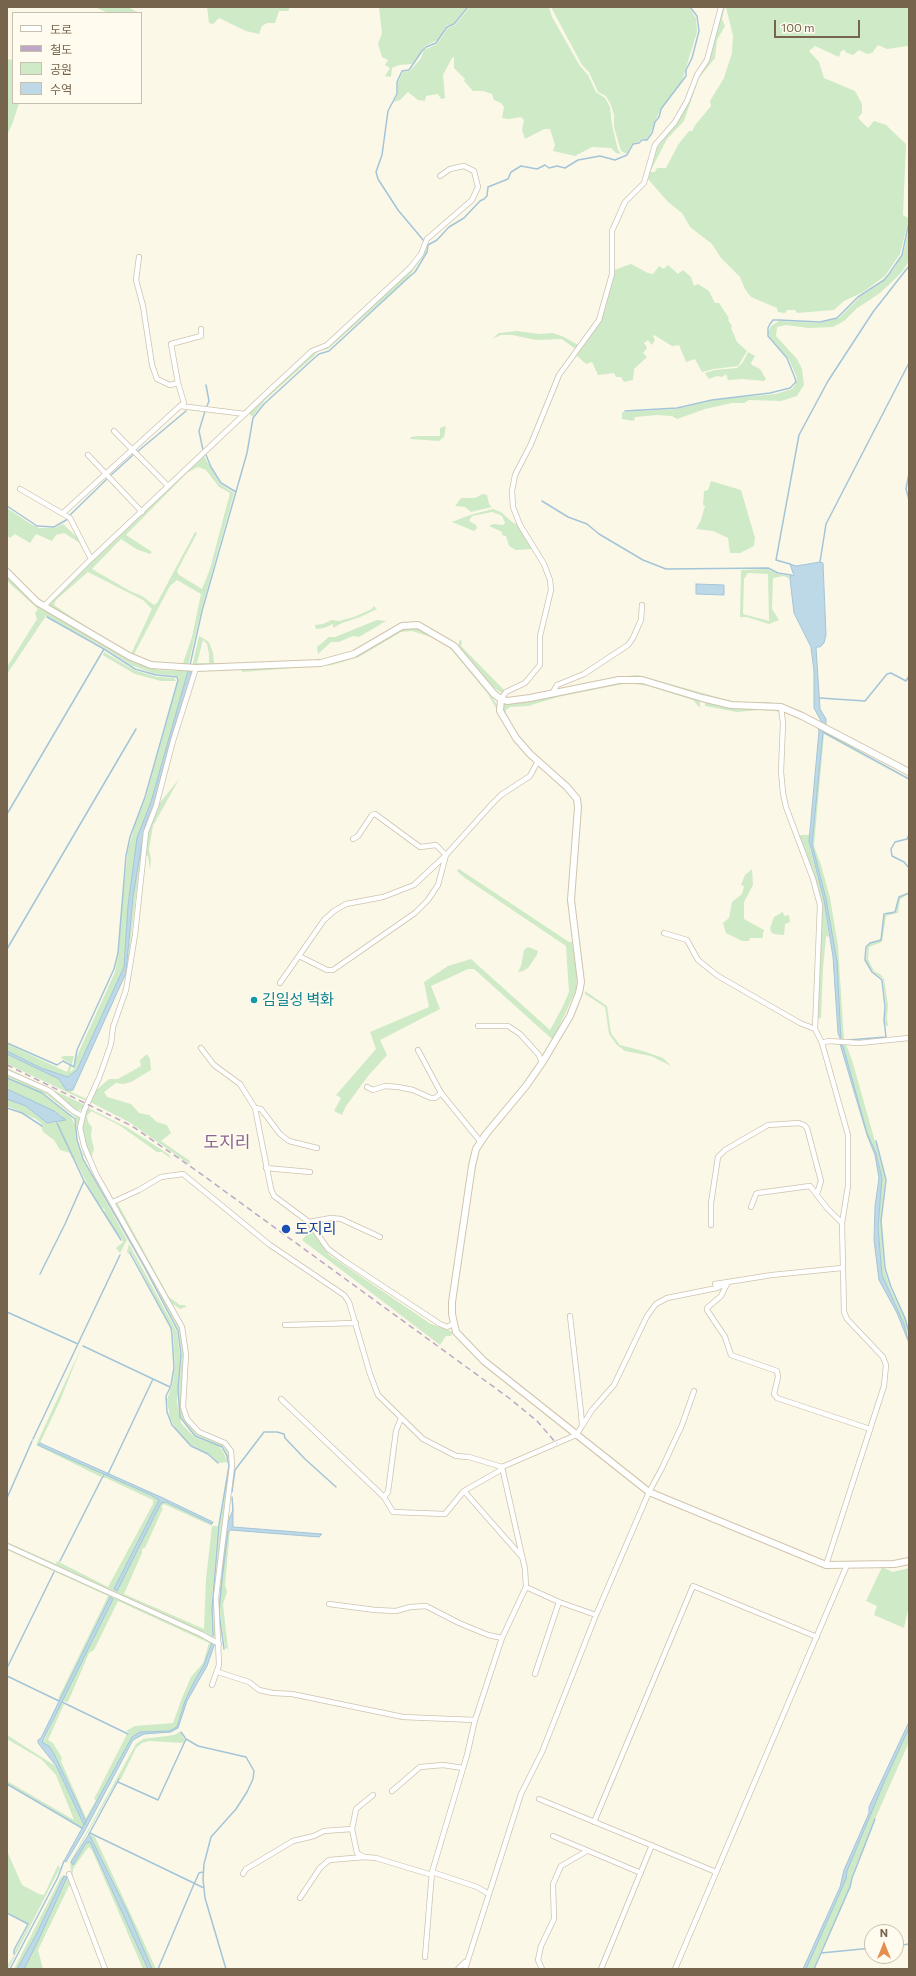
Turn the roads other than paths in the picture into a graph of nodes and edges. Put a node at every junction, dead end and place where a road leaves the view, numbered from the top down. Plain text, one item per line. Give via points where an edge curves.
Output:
1 (722, 7) edge
2 (440, 176) dead end
3 (138, 257) dead end
4 (201, 329) dead end
5 (178, 383) junction
6 (180, 406) junction
7 (244, 414) junction
8 (114, 431) dead end
9 (131, 449) junction
10 (88, 455) dead end
11 (105, 474) junction
12 (168, 486) junction
13 (20, 489) dead end
14 (142, 512) junction
15 (63, 513) junction
16 (91, 559) junction
17 (7, 572) edge
18 (642, 605) dead end
19 (44, 606) junction
20 (196, 668) junction
21 (552, 694) junction
22 (501, 699) junction
23 (781, 707) junction
24 (538, 761) junction
25 (909, 772) edge
26 (353, 840) dead end
27 (446, 855) junction
28 (664, 933) dead end
29 (299, 956) junction
30 (280, 983) dead end
31 (478, 1026) dead end
32 (815, 1029) junction
33 (909, 1038) edge
34 (822, 1042) junction
35 (201, 1048) dead end
36 (418, 1050) dead end
37 (542, 1063) junction
38 (7, 1072) edge
39 (367, 1087) dead end
40 (441, 1092) junction
41 (255, 1108) junction
42 (82, 1116) junction
43 (480, 1141) junction
44 (317, 1148) dead end
45 (266, 1168) junction
46 (310, 1172) dead end
47 (817, 1194) junction
48 (112, 1202) junction
49 (751, 1207) dead end
50 (308, 1222) junction
51 (842, 1223) junction
52 (711, 1226) dead end
53 (380, 1237) dead end
54 (842, 1268) junction
55 (728, 1282) junction
56 (715, 1284) dead end
57 (570, 1316) dead end
58 (356, 1323) junction
59 (453, 1324) junction
60 (285, 1325) dead end
61 (694, 1391) dead end
62 (281, 1399) dead end
63 (401, 1418) junction
64 (582, 1426) junction
65 (870, 1429) junction
66 (576, 1435) junction
67 (502, 1467) junction
68 (464, 1490) junction
69 (649, 1492) junction
70 (384, 1497) junction
71 (7, 1546) edge
72 (523, 1557) junction
73 (909, 1561) edge
74 (826, 1565) junction
75 (847, 1565) junction
76 (526, 1587) junction
77 (559, 1602) junction
78 (329, 1604) dead end
79 (596, 1615) junction
80 (817, 1637) junction
81 (502, 1638) junction
82 (219, 1644) junction
83 (218, 1672) junction
84 (535, 1674) dead end
85 (212, 1685) dead end
86 (475, 1720) junction
87 (463, 1768) junction
88 (392, 1791) dead end
89 (373, 1795) dead end
90 (539, 1799) dead end
91 (594, 1822) junction
92 (352, 1829) junction
93 (553, 1836) dead end
94 (652, 1846) junction
95 (587, 1851) junction
96 (365, 1857) junction
97 (716, 1872) junction
98 (641, 1873) junction
99 (69, 1874) dead end
100 (242, 1874) dead end
101 (432, 1874) junction
102 (489, 1894) junction
103 (300, 1898) dead end
104 (425, 1957) dead end
105 (465, 1962) junction
106 (105, 1969) edge
107 (458, 1969) edge
108 (465, 1969) edge
109 (542, 1969) edge
110 (601, 1969) edge
111 (675, 1969) edge

1 - 22 street via 707,60 697,74 687,101 675,122 655,146 644,183 625,202 612,231 612,274 599,320 559,375 531,444 515,475 513,507 520,525 546,568 551,590 540,636 540,665 525,683 506,692
2 - 7 street via 457,166 470,168 478,182 476,194 427,239 421,254 404,273 327,345 312,351
3 - 5 street via 136,280 143,306 152,364 157,379 170,385
4 - 5 street via 201,336 171,344
5 - 6 street via 184,403
6 - 7 street
6 - 9 street
7 - 12 street
8 - 9 street
9 - 11 street
9 - 12 street
10 - 11 street
11 - 14 street
11 - 15 street
12 - 14 street
13 - 15 street
14 - 16 street
15 - 16 street via 70,518
16 - 19 street
17 - 19 street
18 - 21 street via 639,624 628,645 584,674 557,685
19 - 20 street via 139,661 163,667
20 - 22 street via 328,662 362,650 402,626 418,626 454,646
20 - 42 street via 146,832 135,935 126,990 99,1078
21 - 22 street via 512,700
21 - 23 street via 634,678 731,705
22 - 24 street via 500,706 505,721 521,746
23 - 25 street
23 - 32 street via 783,722 780,772 783,793 820,905
24 - 27 street via 530,776 491,805
24 - 37 street via 567,787 577,800 571,900 581,973 579,993 570,1016
26 - 27 street via 375,814 420,847 436,845
27 - 29 street via 414,885 388,895 346,904 334,911 324,920
27 - 29 street via 438,885 428,900 415,913 333,970 327,970
28 - 32 street via 687,940 698,960 718,976
29 - 30 street
31 - 37 street via 508,1026 520,1034 539,1054
32 - 34 street
33 - 34 street via 859,1043
34 - 51 street via 848,1135 848,1186
35 - 41 street via 214,1065 240,1084
36 - 40 street
37 - 43 street
38 - 42 street via 50,1091
39 - 40 street via 373,1090 385,1086 398,1087 431,1098 435,1098
40 - 43 street
41 - 44 street via 261,1109 280,1134 289,1141
41 - 45 street
42 - 48 street via 80,1128 84,1146
43 - 59 street via 472,1166 452,1302
45 - 46 street
45 - 50 street via 274,1196
47 - 49 street via 810,1186 758,1193
47 - 51 street
47 - 52 street via 821,1181 807,1128 804,1124 768,1125 725,1150 718,1158 711,1203
48 - 58 street via 161,1177 183,1174 270,1245 344,1294
48 - 82 street via 182,1327 186,1354 183,1407 186,1419 199,1432 225,1443 231,1452 232,1466 216,1597
50 - 53 street via 318,1219 341,1219
50 - 59 street via 328,1249 343,1260 440,1324 447,1327
51 - 54 street
54 - 55 street
54 - 65 street via 844,1312 847,1319 877,1349 886,1365 885,1379
55 - 56 street
55 - 64 street via 717,1288 667,1298 656,1304 647,1316 614,1385
55 - 65 street via 721,1296 707,1310 725,1337 731,1355 776,1371 778,1377 774,1394 777,1398
57 - 64 street
58 - 60 street
58 - 63 street via 378,1395
59 - 66 street via 463,1341 484,1361
61 - 69 street via 680,1431
62 - 70 street
63 - 67 street via 423,1439 456,1456 469,1457
63 - 70 street via 396,1431 388,1492
64 - 66 street
65 - 74 street
66 - 67 street
66 - 69 street
67 - 68 street
67 - 72 street
68 - 70 street via 448,1512 440,1515 393,1512
68 - 72 street
69 - 74 street
69 - 79 street
71 - 82 street
72 - 76 street
73 - 75 street via 894,1564
74 - 75 street
75 - 80 street
76 - 77 street
76 - 81 street
77 - 79 street
77 - 84 street
78 - 81 street via 396,1611 426,1606 459,1623
79 - 102 street via 542,1752 521,1794
80 - 91 street via 693,1586
80 - 97 street
81 - 86 street
82 - 83 street
83 - 85 street
83 - 86 street via 249,1682 259,1690 273,1693 292,1694 403,1717
86 - 87 street
87 - 88 street via 443,1765 420,1768
87 - 101 street
89 - 92 street via 356,1809
90 - 91 street
91 - 94 street
92 - 96 street via 357,1853
92 - 100 street via 324,1831 293,1841 246,1869
93 - 95 street
94 - 97 street
94 - 98 street
95 - 98 street
95 - 109 street via 561,1866 553,1884 554,1919 541,1946 538,1960
96 - 101 street
96 - 103 street via 329,1860 324,1863
97 - 111 street
98 - 110 street
99 - 106 street
101 - 102 street via 477,1887
101 - 104 street
102 - 105 street
105 - 107 street
105 - 108 street

